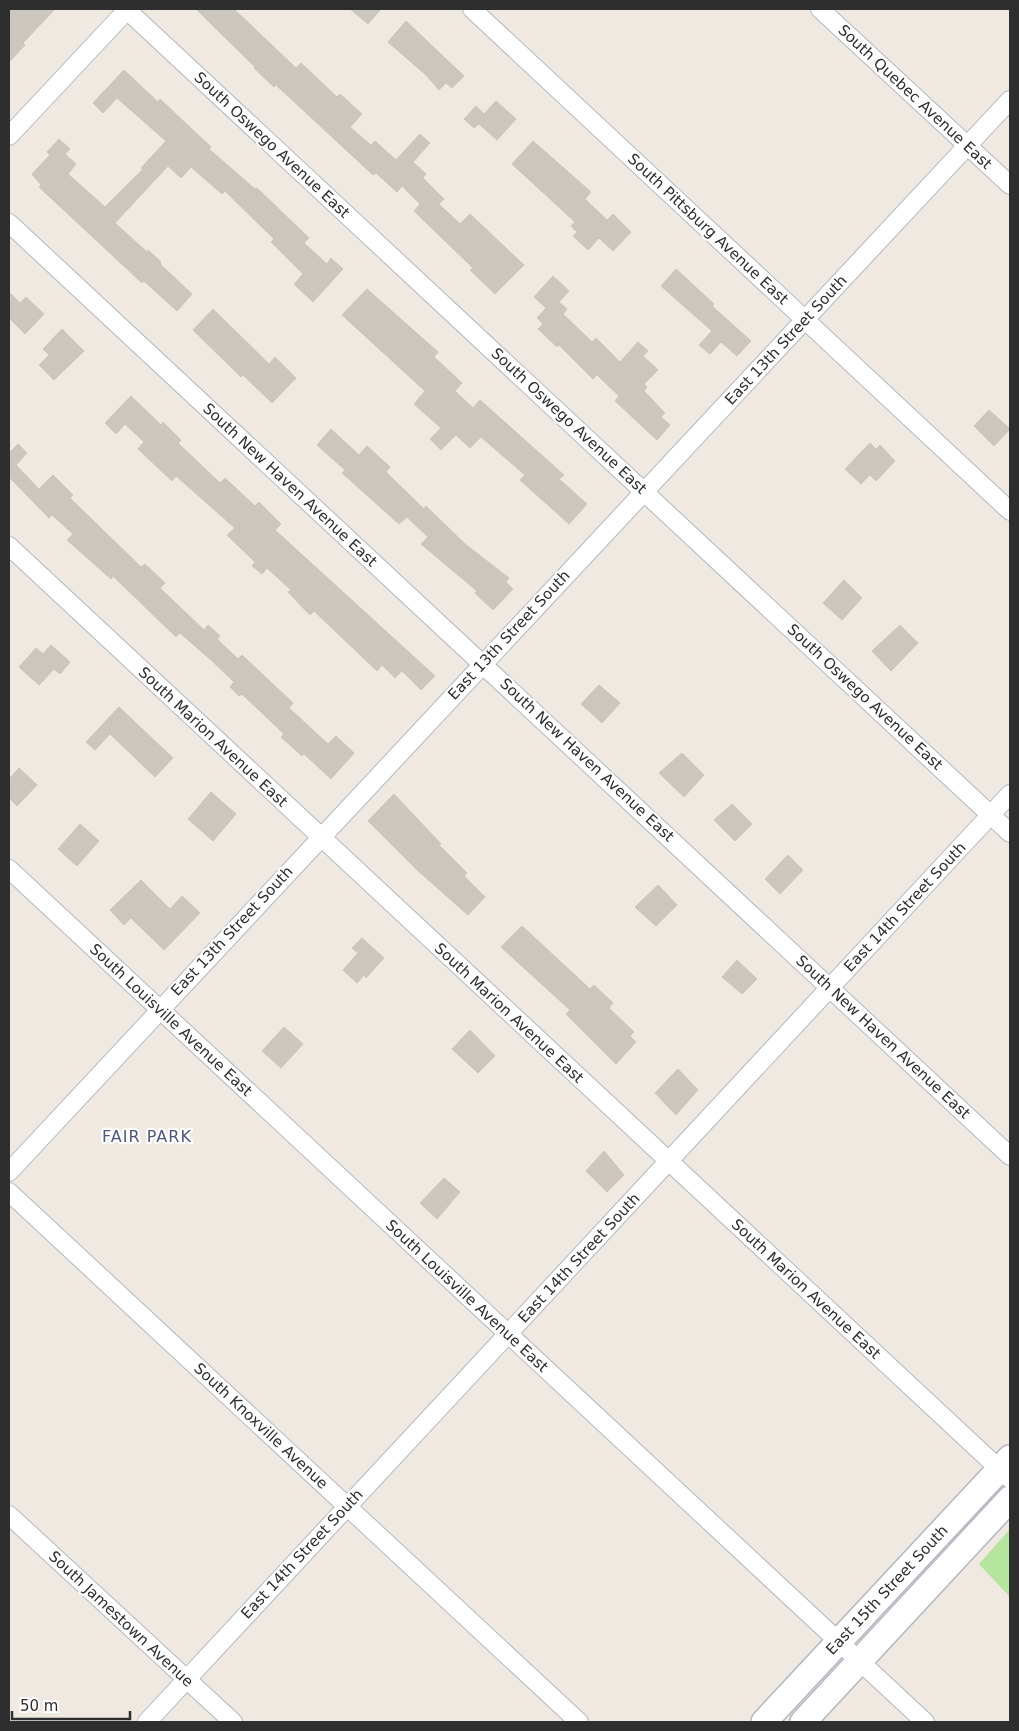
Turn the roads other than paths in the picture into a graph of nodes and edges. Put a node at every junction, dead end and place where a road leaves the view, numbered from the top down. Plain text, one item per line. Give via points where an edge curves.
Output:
1 (472, 9) edge
2 (820, 9) edge
3 (127, 10) edge
4 (1010, 100) edge
5 (9, 136) edge
6 (968, 146) junction
7 (1010, 186) edge
8 (9, 223) edge
9 (804, 320) junction
10 (644, 491) junction
11 (1010, 510) edge
12 (9, 546) edge
13 (483, 663) junction
14 (1010, 794) edge
15 (991, 815) junction
16 (1010, 833) edge
17 (320, 836) junction
18 (9, 869) edge
19 (830, 988) junction
20 (159, 1009) junction
21 (1010, 1156) edge
22 (669, 1161) junction
23 (9, 1172) edge
24 (9, 1192) edge
25 (508, 1334) junction
26 (1007, 1469) edge
27 (1010, 1499) edge
28 (347, 1506) junction
29 (9, 1515) edge
30 (839, 1642) junction
31 (860, 1661) junction
32 (186, 1680) junction
33 (147, 1722) edge
34 (233, 1722) edge
35 (579, 1722) edge
36 (764, 1722) edge
37 (803, 1722) edge
38 (925, 1722) edge

1 - 9 street, South Pittsburg Avenue East
2 - 6 street, South Quebec Avenue East
3 - 5 street
3 - 10 street, South Oswego Avenue East
4 - 6 street, East 13th Street South
6 - 7 street, South Quebec Avenue East
6 - 9 street, East 13th Street South
8 - 13 street, South New Haven Avenue East
9 - 10 street, East 13th Street South
9 - 11 street, South Pittsburg Avenue East
10 - 13 street, East 13th Street South
10 - 15 street, South Oswego Avenue East
12 - 17 street, South Marion Avenue East
13 - 17 street, East 13th Street South
13 - 19 street, South New Haven Avenue East
14 - 15 street, East 14th Street South
15 - 16 street, South Oswego Avenue East
15 - 19 street, East 14th Street South
17 - 20 street, East 13th Street South
17 - 22 street, South Marion Avenue East
18 - 20 street, South Louisville Avenue East
19 - 21 street, South New Haven Avenue East
19 - 22 street, East 14th Street South
20 - 23 street, East 13th Street South
20 - 25 street, South Louisville Avenue East
22 - 25 street, East 14th Street South
22 - 26 street, South Marion Avenue East
24 - 28 street, South Knoxville Avenue
25 - 28 street, East 14th Street South
25 - 30 street, South Louisville Avenue East
26 - 30 main road, East 15th Street South
27 - 31 main road, East 15th Street South
28 - 32 street, East 14th Street South
28 - 35 street, South Knoxville Avenue
29 - 32 street, South Jamestown Avenue
30 - 31 street, South Louisville Avenue East
30 - 36 main road, East 15th Street South
31 - 37 main road, East 15th Street South
31 - 38 street, South Louisville Avenue East
32 - 33 street, East 14th Street South
32 - 34 street, South Jamestown Avenue

